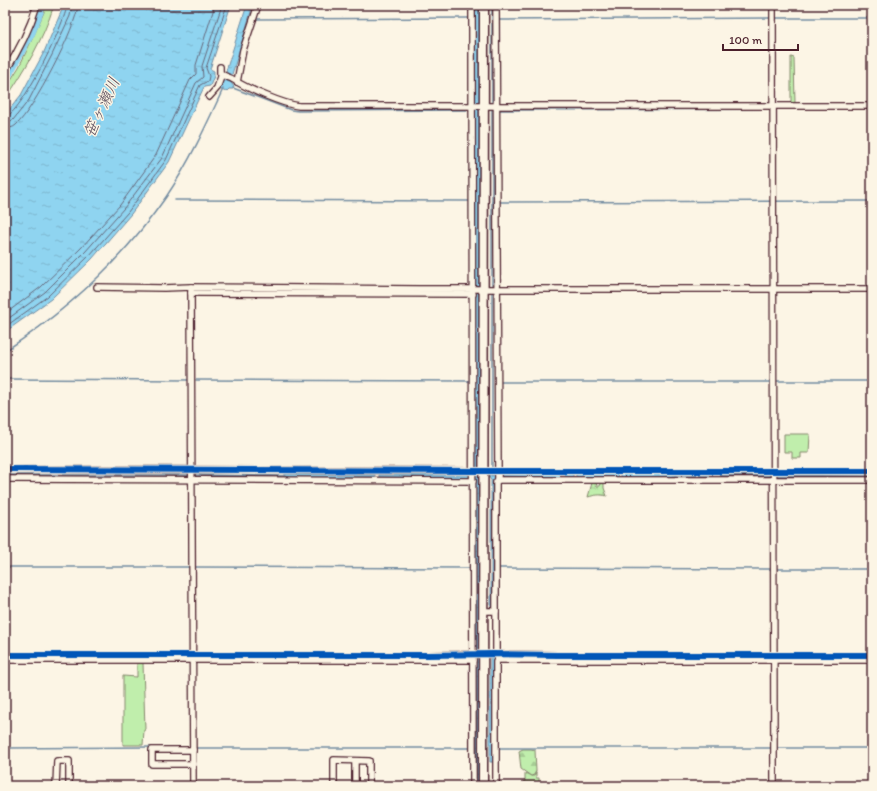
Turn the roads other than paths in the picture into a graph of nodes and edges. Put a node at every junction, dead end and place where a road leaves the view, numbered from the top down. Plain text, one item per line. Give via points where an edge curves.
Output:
1 (37, 5) edge
2 (258, 5) edge
3 (472, 5) edge
4 (484, 5) edge
5 (496, 5) edge
6 (773, 5) edge
7 (220, 67) dead end
8 (5, 72) edge
9 (230, 78) junction
10 (209, 97) dead end
11 (872, 106) edge
12 (487, 107) junction
13 (773, 108) junction
14 (97, 287) dead end
15 (872, 289) edge
16 (191, 290) junction
17 (486, 290) junction
18 (774, 290) junction
19 (5, 470) edge
20 (872, 471) edge
21 (485, 474) junction
22 (192, 475) junction
23 (774, 475) junction
24 (282, 476) junction
25 (377, 476) junction
26 (5, 479) edge
27 (872, 480) edge
28 (491, 611) junction
29 (5, 655) edge
30 (872, 655) edge
31 (488, 656) junction
32 (192, 658) junction
33 (774, 658) junction
34 (5, 660) edge
35 (872, 660) edge
36 (193, 750) junction
37 (355, 761) junction
38 (193, 764) junction
39 (56, 786) edge
40 (69, 786) edge
41 (193, 786) edge
42 (334, 786) edge
43 (354, 786) edge
44 (369, 786) edge
45 (472, 786) edge
46 (483, 786) edge
47 (496, 786) edge
48 (774, 786) edge

1 - 8 street via 26,33
2 - 9 street via 243,50
3 - 12 street
4 - 12 street
5 - 12 street
6 - 13 street
7 - 9 street via 220,73
9 - 10 street
9 - 12 street via 299,106
11 - 13 street
12 - 13 street
12 - 17 street
12 - 17 street via 496,202
13 - 18 street
14 - 16 street
15 - 18 street
16 - 17 street
16 - 22 street
17 - 18 street
17 - 21 street
17 - 21 street
17 - 21 street via 497,382
18 - 23 street
19 - 22 street
20 - 23 street
21 - 23 street
21 - 23 street
21 - 25 street
21 - 25 street
21 - 28 street
21 - 28 street via 496,482
21 - 31 street
22 - 24 street
22 - 24 street
22 - 26 street
22 - 32 street
23 - 27 street
23 - 33 street
24 - 25 street
24 - 25 street
28 - 31 street
28 - 31 street
29 - 32 street
30 - 33 street
31 - 32 street
31 - 33 street
31 - 45 street
31 - 46 street
31 - 47 street via 496,662
32 - 34 street
32 - 36 street
33 - 35 street
33 - 48 street
36 - 38 street
36 - 38 street via 152,750 152,764
37 - 42 street via 334,760
37 - 43 street
37 - 44 street via 369,761
38 - 41 street
39 - 40 street via 57,761 69,761

